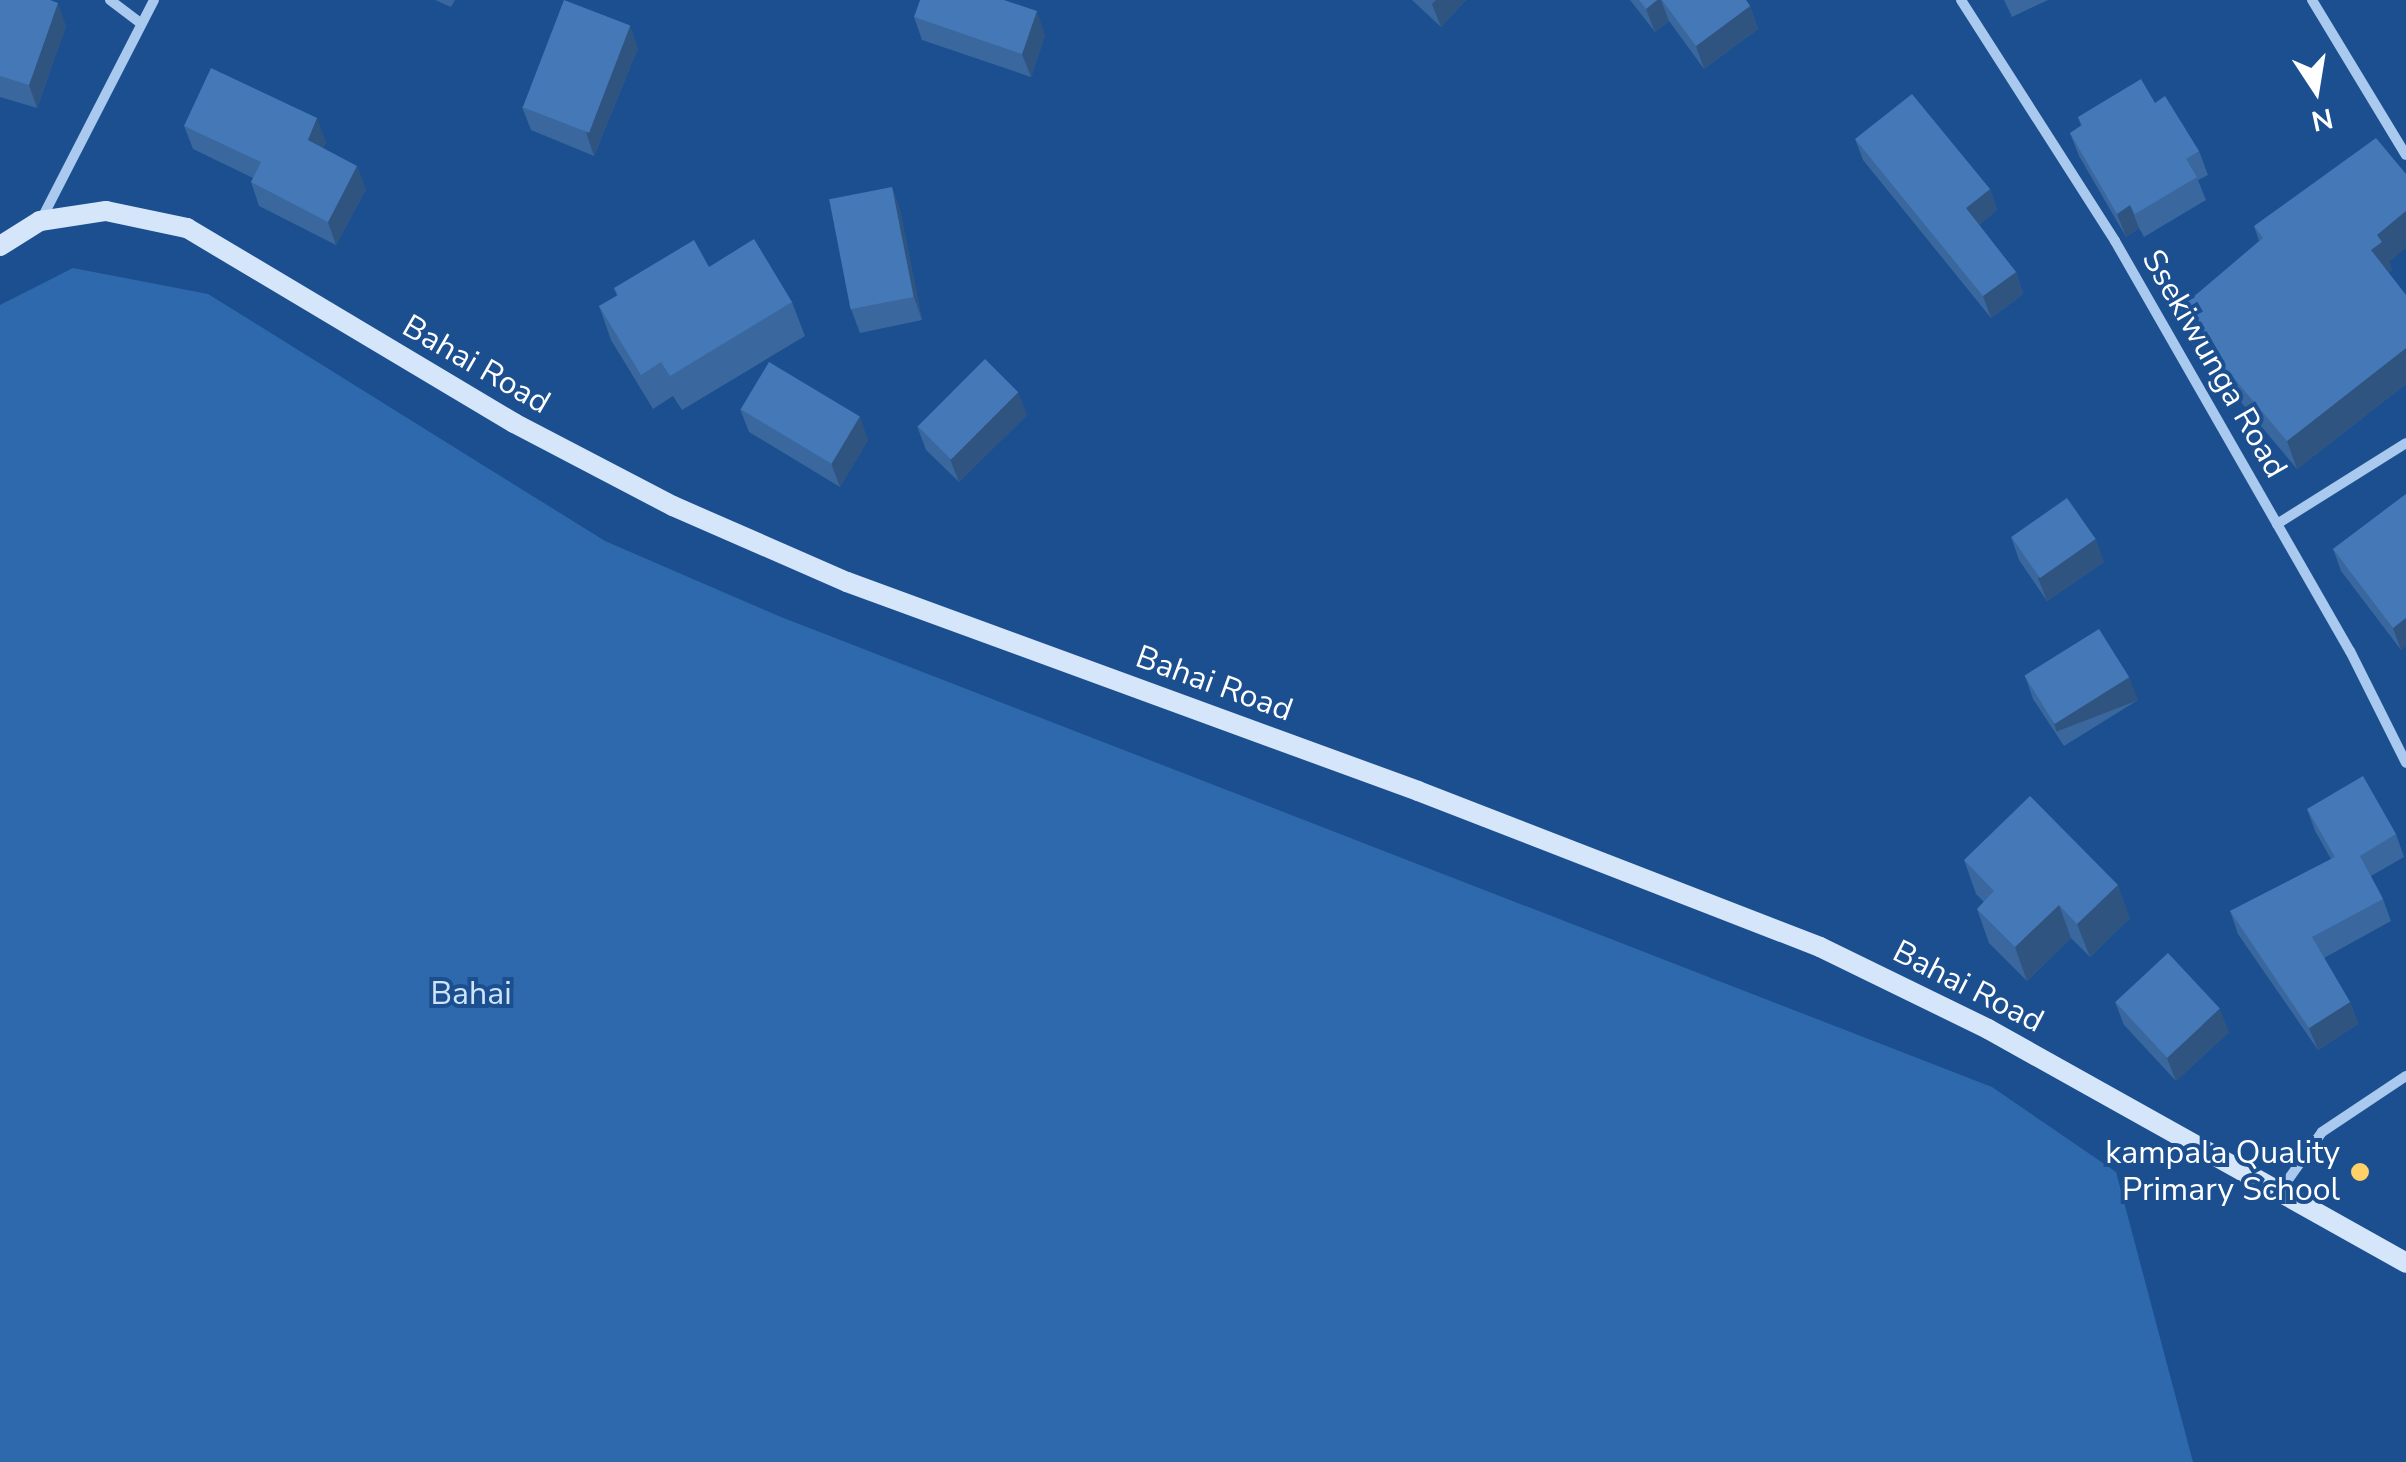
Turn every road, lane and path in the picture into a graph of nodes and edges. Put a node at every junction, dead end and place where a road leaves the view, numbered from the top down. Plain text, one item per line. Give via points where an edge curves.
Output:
1 (110, 0) edge
2 (154, 0) edge
3 (1961, 0) edge
4 (2312, 0) edge
5 (140, 22) junction
6 (2406, 155) edge
7 (40, 221) junction
8 (0, 246) edge
9 (2406, 443) edge
10 (2277, 524) junction
11 (2406, 763) edge
12 (2406, 1076) edge
13 (2279, 1192) junction
14 (2406, 1263) edge

1 - 5 street
2 - 5 street
3 - 10 street, Ssekiwunga Road via 2115,241
4 - 6 street
5 - 7 street
7 - 8 street, Bahai Road
7 - 13 street, Bahai Road via 106,212 188,228 514,424 673,506 847,582 1418,790 1820,947 1988,1029
9 - 10 street
10 - 11 street, Ssekiwunga Road
12 - 13 street via 2322,1132
13 - 14 street, Bahai Road

